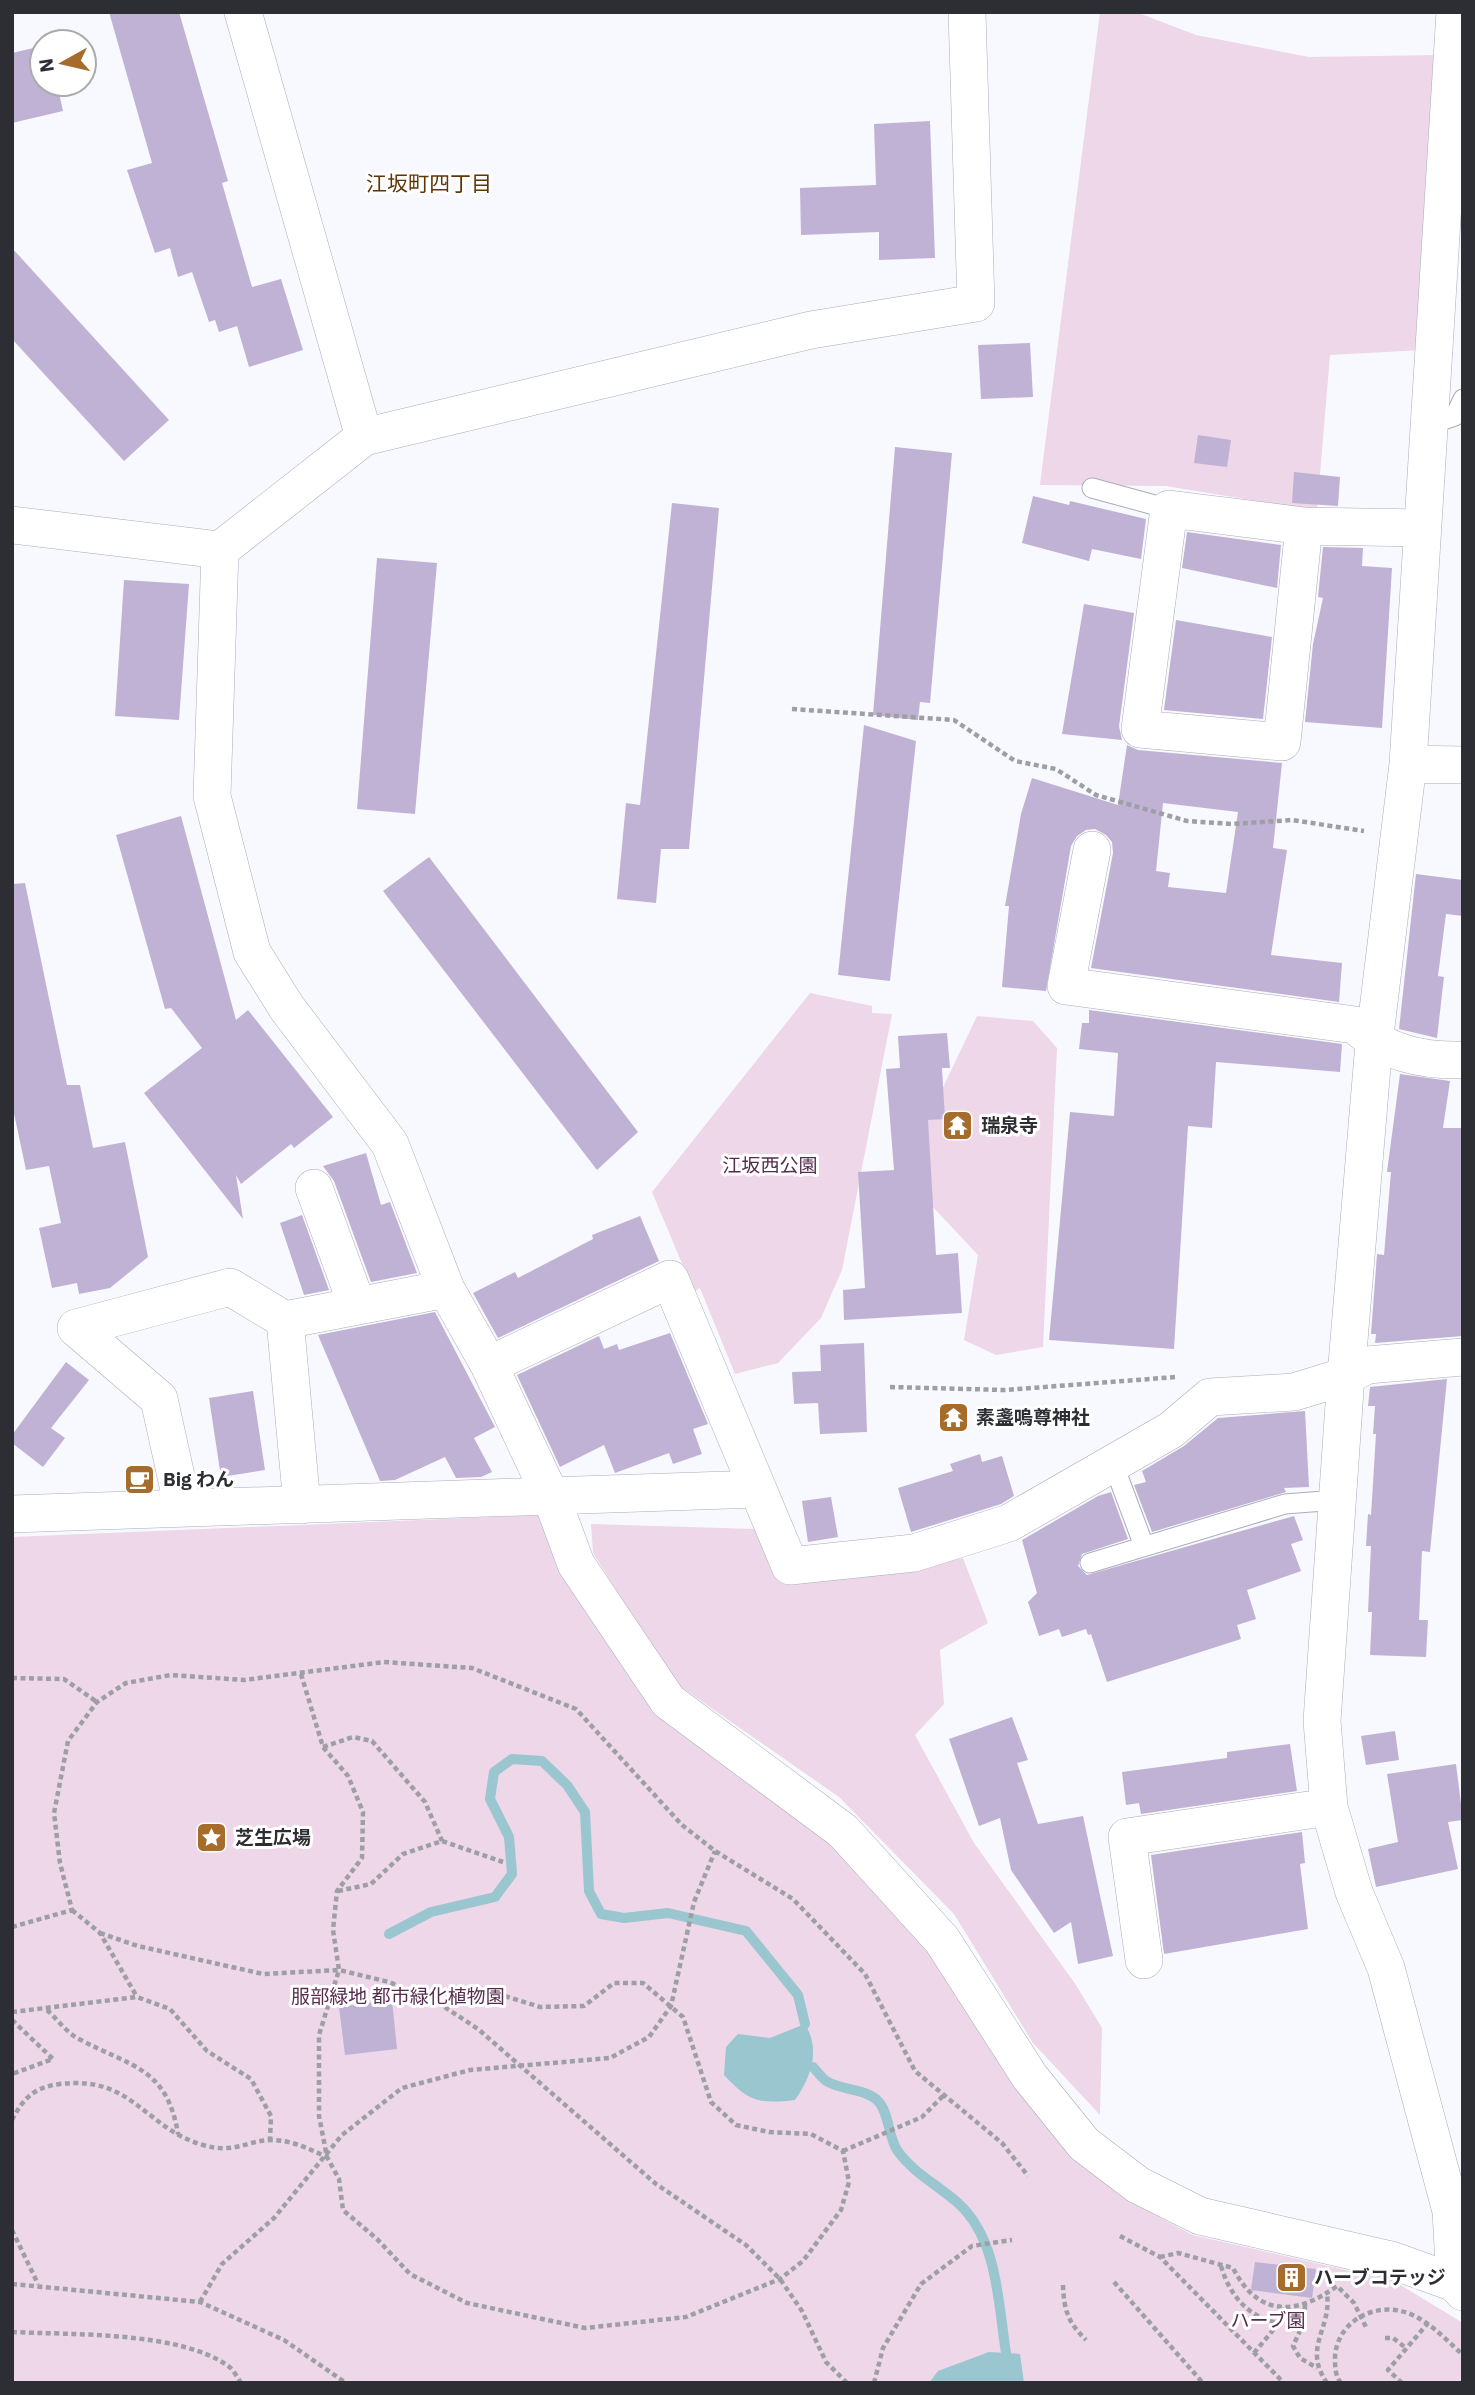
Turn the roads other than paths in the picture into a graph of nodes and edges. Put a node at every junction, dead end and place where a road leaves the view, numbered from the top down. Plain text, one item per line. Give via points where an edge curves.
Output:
1 (243, 12) edge
2 (967, 12) edge
3 (1455, 12) edge
4 (1463, 399) edge
5 (1428, 425) junction
6 (364, 437) junction
7 (1092, 488) dead end
8 (1169, 509) junction
9 (12, 525) edge
10 (1304, 526) junction
11 (1422, 528) junction
12 (219, 550) junction
13 (1408, 764) junction
14 (1463, 765) edge
15 (1092, 849) dead end
16 (1374, 1043) junction
17 (1463, 1060) edge
18 (314, 1188) dead end
19 (446, 1289) junction
20 (357, 1306) junction
21 (285, 1320) junction
22 (1463, 1357) edge
23 (489, 1365) junction
24 (1346, 1376) junction
25 (1113, 1463) junction
26 (758, 1489) junction
27 (552, 1499) junction
28 (1337, 1500) junction
29 (302, 1505) junction
30 (183, 1508) junction
31 (12, 1514) edge
32 (1144, 1546) junction
33 (1090, 1563) dead end
34 (1329, 1807) junction
35 (1144, 1960) dead end
36 (1457, 2209) edge
37 (1459, 2288) edge

1 - 6 street
2 - 6 street via 976,303 811,330
3 - 5 street
4 - 5 lane via 1455,416
5 - 11 street
6 - 12 street
7 - 8 lane
8 - 10 street
8 - 10 street via 1140,729 1282,742
9 - 12 street
10 - 11 street
11 - 13 street
12 - 19 street via 212,796 252,951 288,1008 390,1144
13 - 14 street
13 - 16 street
15 - 16 street via 1066,986 1355,1025
16 - 17 street via 1403,1054
16 - 24 street
18 - 20 street
19 - 20 street
19 - 23 street
20 - 21 street
21 - 29 street
21 - 30 street via 230,1287 76,1328 159,1399
22 - 24 street via 1367,1365
23 - 26 street via 670,1279
23 - 27 street
24 - 25 street via 1294,1392 1210,1397 1171,1430
24 - 28 street
25 - 26 street via 1009,1523 914,1553 790,1566
25 - 32 lane
26 - 27 street
27 - 29 street
27 - 37 street via 576,1564 668,1701 843,1831 942,1940 1030,2077 1084,2144 1138,2185 1200,2216 1391,2260
28 - 32 lane via 1285,1504
28 - 34 street via 1322,1721
29 - 30 street
30 - 31 street
32 - 33 lane
34 - 35 street via 1127,1837
34 - 36 street via 1354,1892 1386,1968
36 - 37 street

